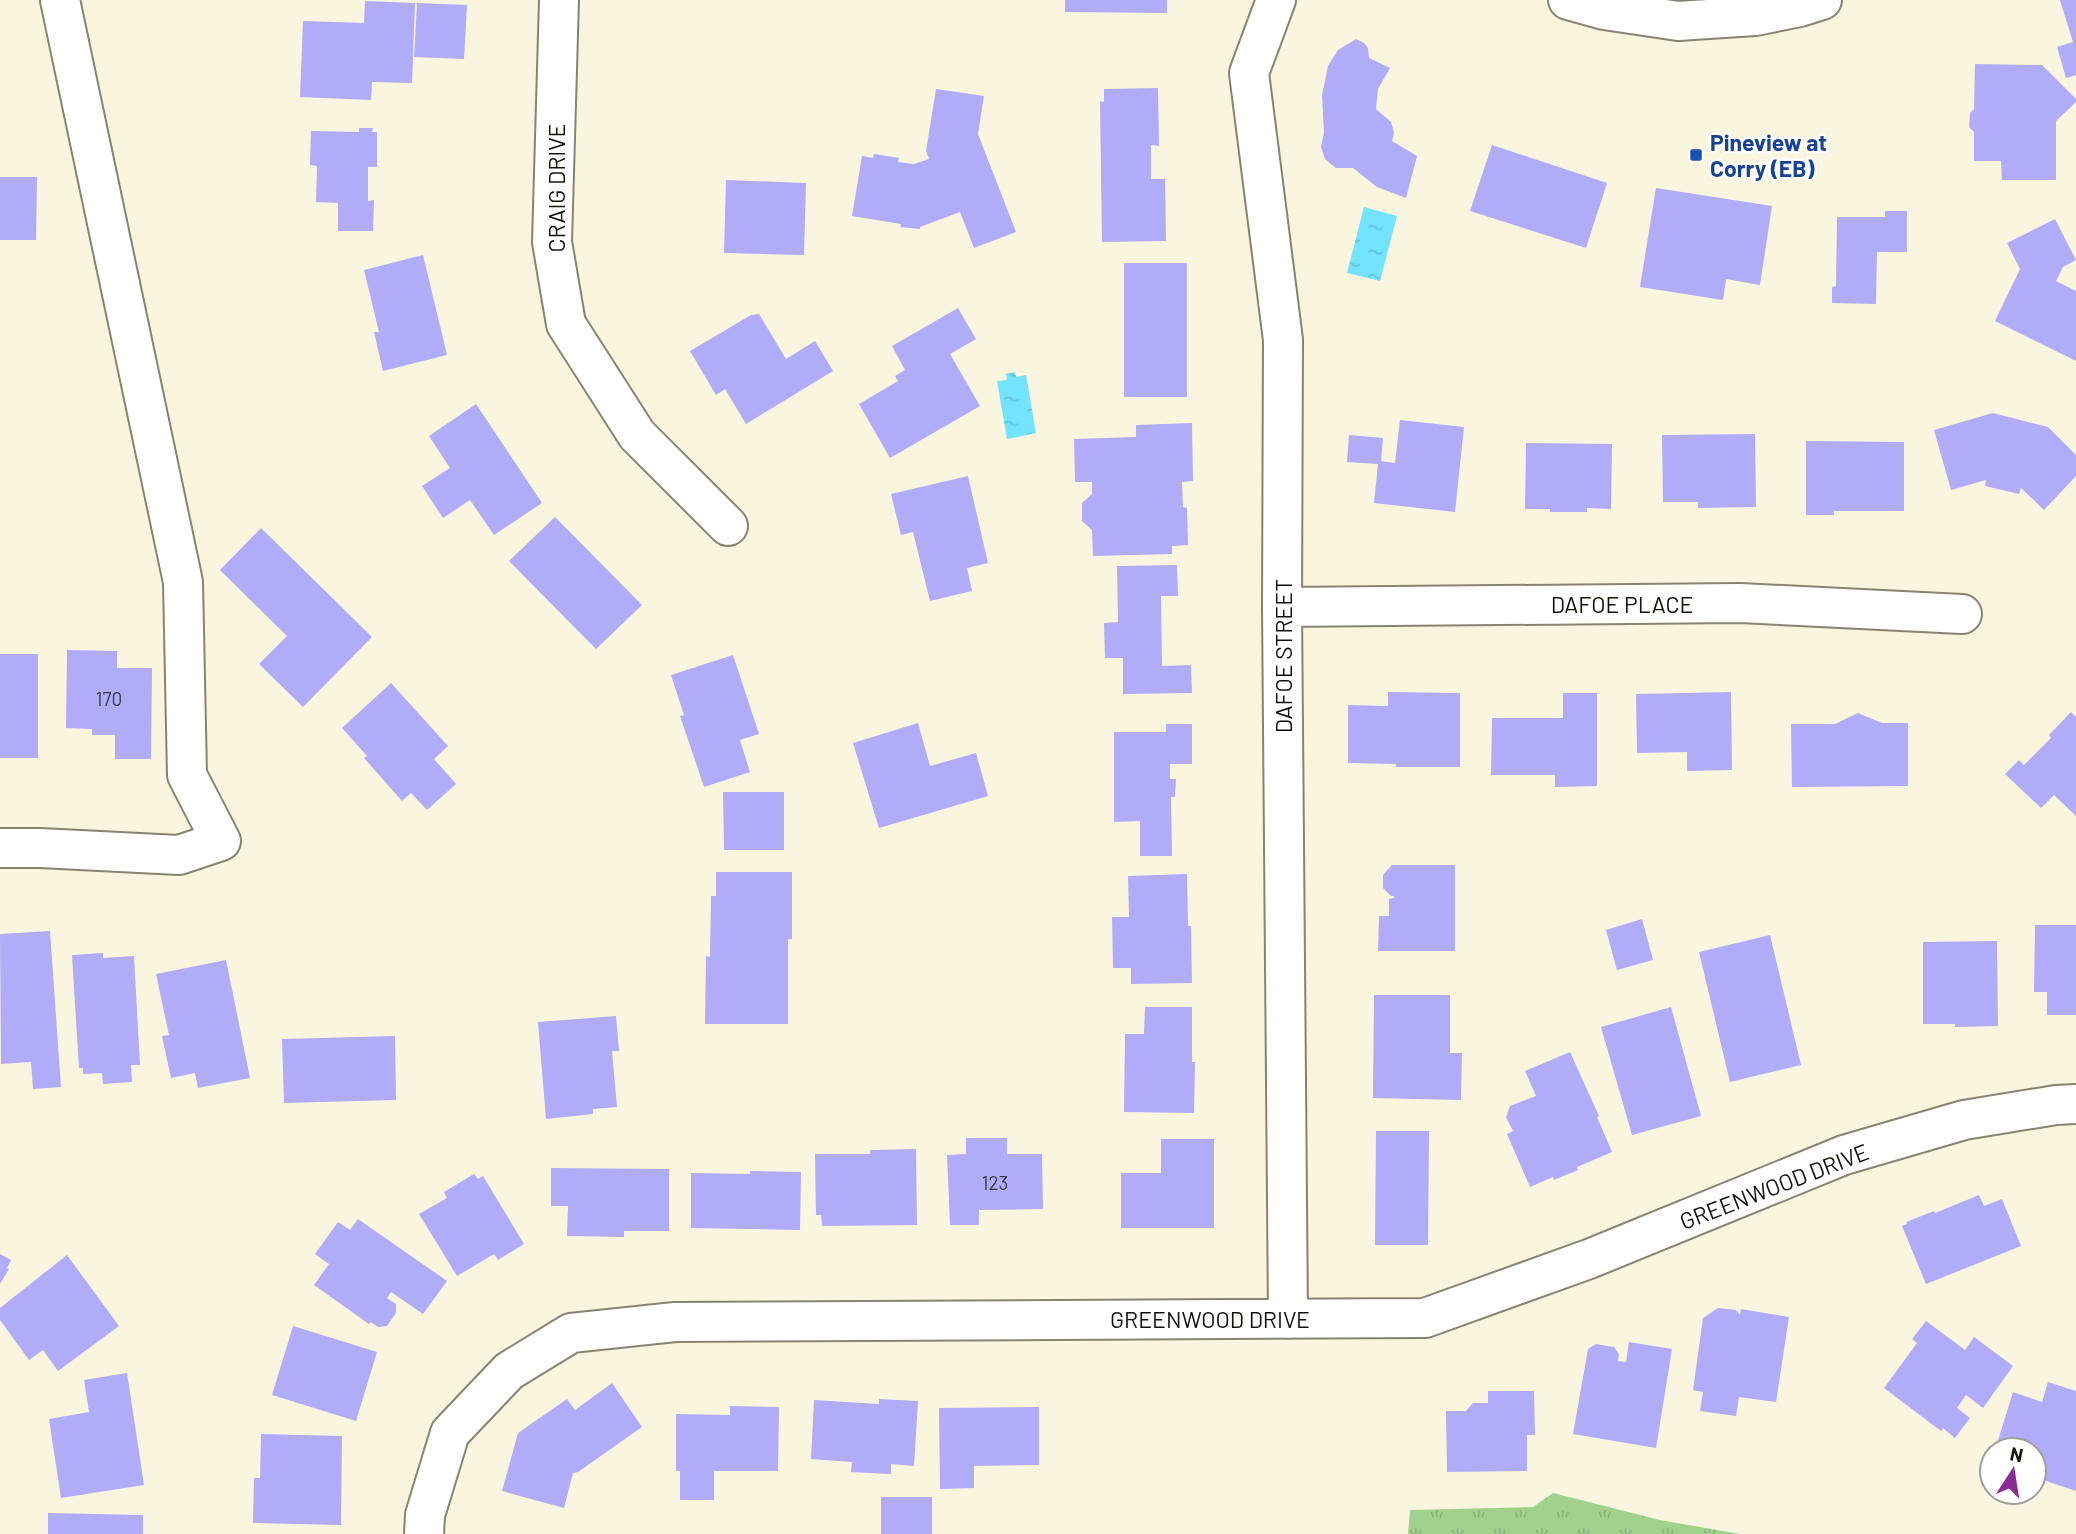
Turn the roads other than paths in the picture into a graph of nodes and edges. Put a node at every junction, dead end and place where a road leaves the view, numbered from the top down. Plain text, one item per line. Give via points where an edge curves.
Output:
1 (60, 0) edge
2 (559, 0) edge
3 (1276, 0) edge
4 (1568, 0) edge
5 (1822, 0) edge
6 (728, 526) dead end
7 (1282, 607) junction
8 (1962, 614) dead end
9 (0, 848) edge
10 (2076, 1104) edge
11 (1288, 1319) junction
12 (424, 1534) edge

1 - 9 street via 183,582 187,775 221,841 179,855
2 - 6 street, CRAIG DRIVE via 552,242 566,324 637,435
3 - 7 street, DAFOE STREET via 1249,73 1283,340
4 - 5 street via 1678,21 1755,16
7 - 8 street, DAFOE PLACE via 1740,603
7 - 11 street, DAFOE STREET
10 - 11 street, GREENWOOD DRIVE via 1964,1120 1844,1155 1589,1259 1425,1318
11 - 12 street, GREENWOOD DRIVE via 675,1322 571,1333 509,1371 450,1433 425,1515

